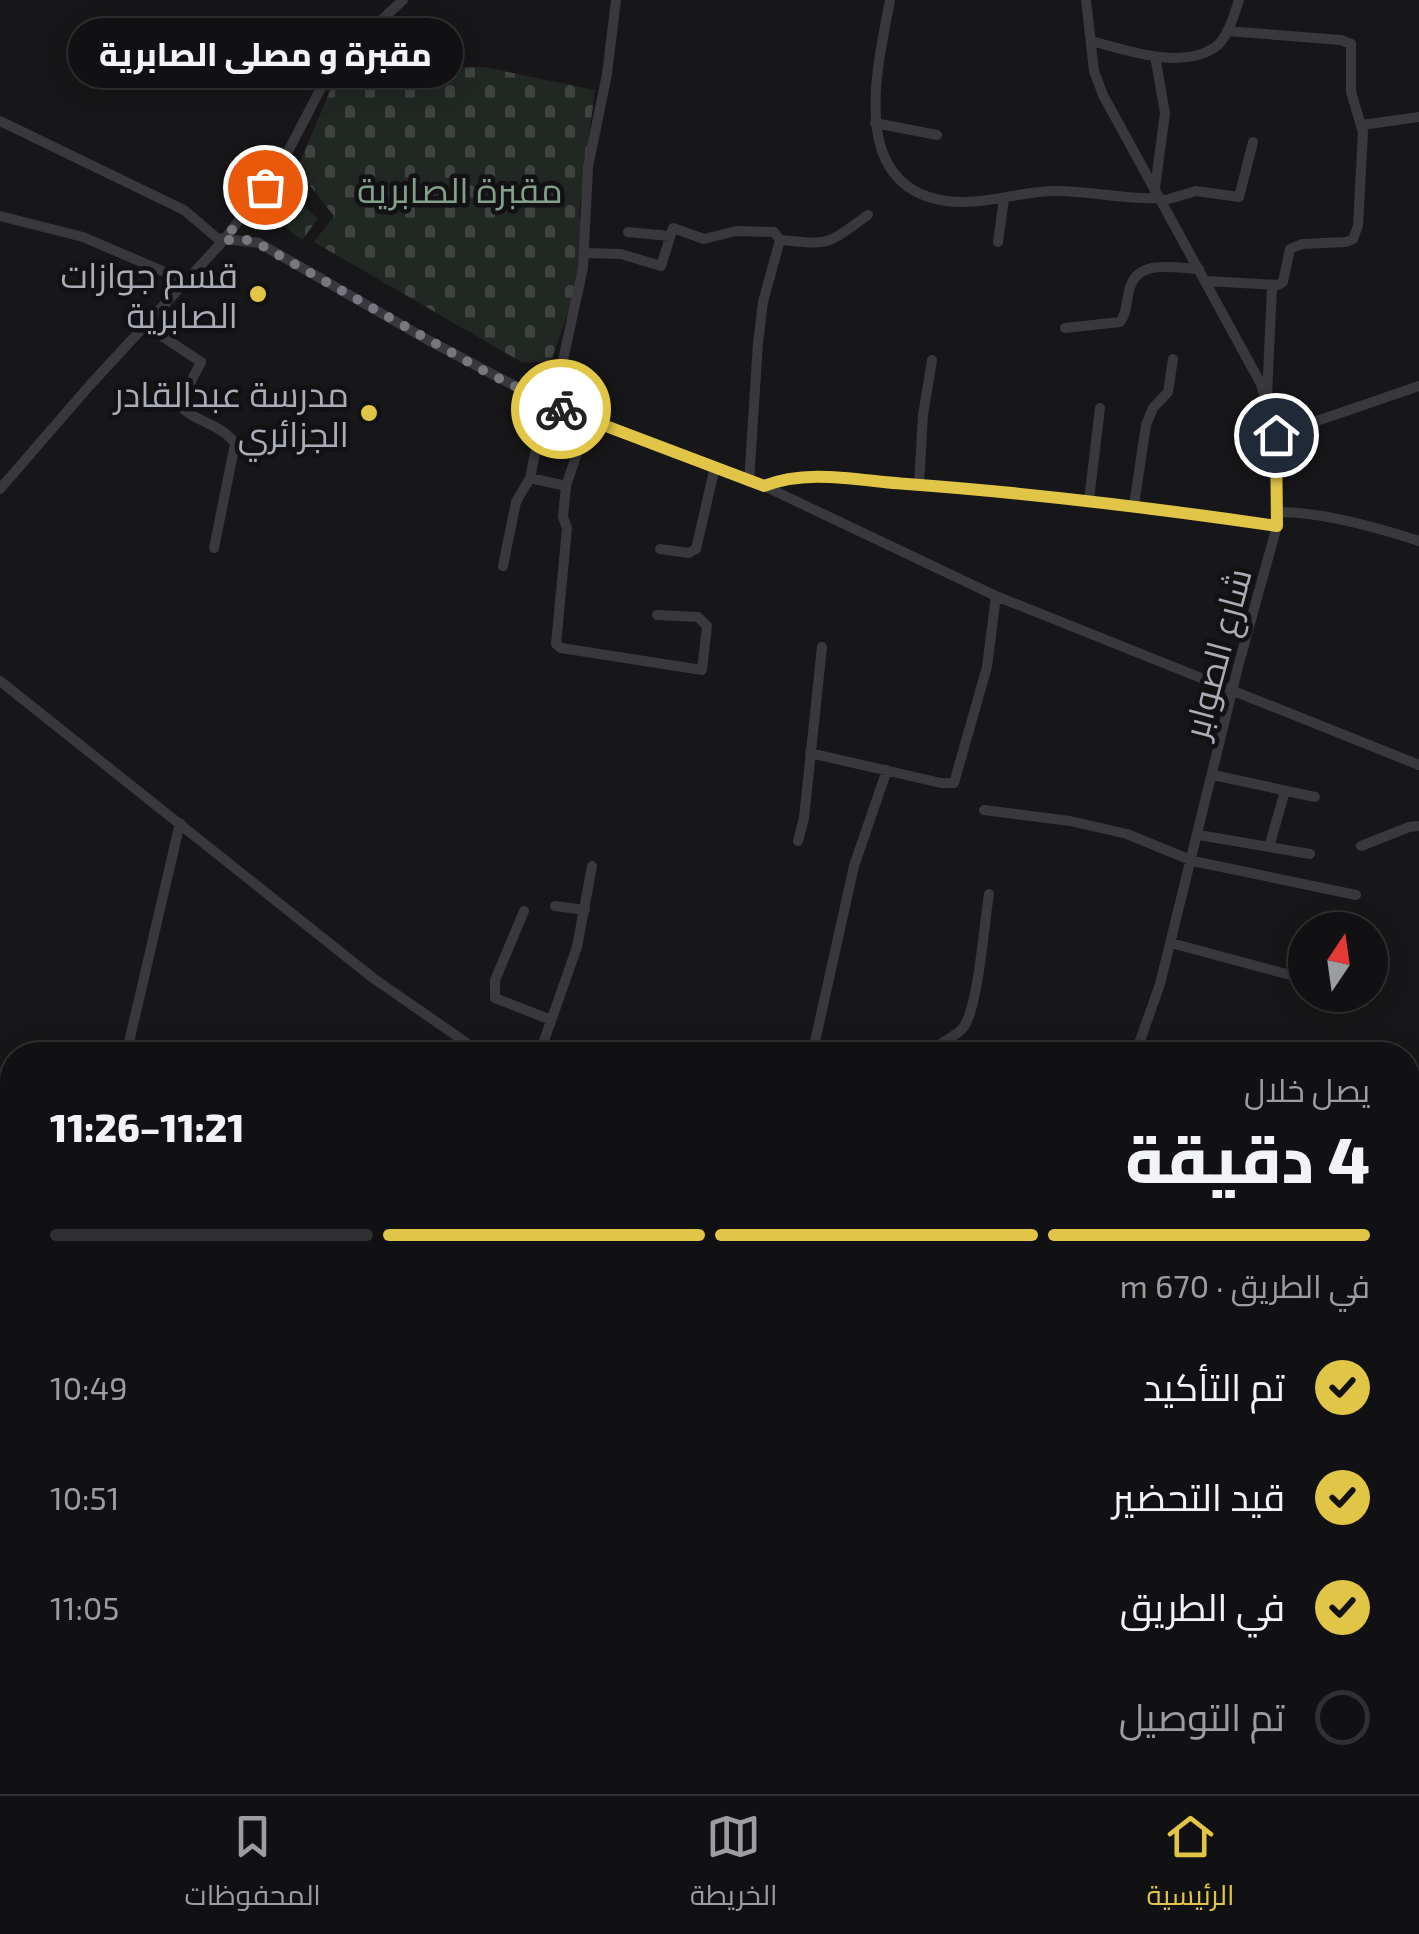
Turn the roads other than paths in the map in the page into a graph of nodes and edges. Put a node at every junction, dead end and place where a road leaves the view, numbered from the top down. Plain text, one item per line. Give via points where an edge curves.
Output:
1 (403, 0) edge
2 (616, 0) edge
3 (890, 0) edge
4 (1086, 0) edge
5 (1239, 0) edge
6 (1227, 31) junction
7 (1091, 42) junction
8 (1155, 56) junction
9 (1419, 116) edge
10 (0, 121) edge
11 (875, 124) junction
12 (1362, 126) junction
13 (937, 135) dead end
14 (1252, 142) dead end
15 (1159, 196) junction
16 (1004, 199) junction
17 (868, 214) dead end
18 (0, 216) edge
19 (628, 232) dead end
20 (669, 236) junction
21 (224, 240) junction
22 (780, 240) junction
23 (998, 242) dead end
24 (586, 252) junction
25 (1200, 268) junction
26 (1206, 281) junction
27 (188, 282) junction
28 (1272, 287) junction
29 (145, 325) junction
30 (1065, 328) dead end
31 (1173, 359) dead end
32 (932, 360) dead end
33 (1419, 386) edge
34 (1267, 400) junction
35 (553, 406) junction
36 (1100, 408) dead end
37 (588, 420) junction
38 (1276, 435) junction
39 (715, 466) junction
40 (530, 478) junction
41 (749, 482) junction
42 (919, 485) junction
43 (566, 486) junction
44 (764, 486) junction
45 (0, 489) edge
46 (1089, 500) junction
47 (1134, 506) junction
48 (1279, 512) junction
49 (1277, 526) junction
50 (1419, 541) edge
51 (214, 548) dead end
52 (660, 549) dead end
53 (504, 566) dead end
54 (996, 596) junction
55 (658, 614) dead end
56 (822, 647) dead end
57 (0, 681) edge
58 (1233, 688) junction
59 (810, 753) junction
60 (1419, 765) edge
61 (886, 770) junction
62 (1213, 775) junction
63 (1285, 791) junction
64 (1314, 797) dead end
65 (984, 810) dead end
66 (180, 823) junction
67 (1419, 826) edge
68 (1199, 835) junction
69 (798, 841) dead end
70 (1360, 846) dead end
71 (1270, 847) junction
72 (1310, 854) dead end
73 (1193, 861) junction
74 (592, 866) dead end
75 (989, 894) dead end
76 (1356, 895) dead end
77 (555, 906) dead end
78 (585, 910) junction
79 (524, 911) dead end
80 (1171, 943) junction
81 (1288, 975) edge
82 (551, 1020) junction
83 (129, 1042) edge
84 (465, 1042) edge
85 (543, 1042) edge
86 (815, 1042) edge
87 (942, 1042) edge
88 (1140, 1042) edge

1 - 21 street via 323,84 282,163
2 - 24 street via 588,167
3 - 11 street
4 - 7 street, شارع الصوابر
5 - 6 street
6 - 8 street via 1212,50
6 - 12 street via 1351,44 1351,92
7 - 8 street
7 - 15 street, شارع الصوابر via 1103,96
8 - 15 street via 1165,113
9 - 12 street
10 - 21 street via 184,210
11 - 13 street
11 - 16 street via 890,164 918,192 948,201
12 - 28 street via 1356,235 1346,242 1294,246 1282,282
14 - 15 street via 1239,197 1196,191
15 - 16 street via 1054,191
15 - 25 street, شارع الصوابر
16 - 23 street
17 - 22 street via 830,242
18 - 27 street via 83,238
19 - 20 street
20 - 22 street via 673,228 710,239 746,230 774,232
20 - 24 street via 661,266
21 - 27 street
21 - 35 street via 259,244
22 - 41 street via 758,343
24 - 35 street
25 - 26 street, شارع الصوابر
25 - 30 street via 1139,271 1120,322
26 - 28 street
26 - 34 street, شارع الصوابر
27 - 29 street
28 - 34 street
29 - 45 street
29 - 51 street via 198,358 201,367 179,405 235,444
31 - 47 street via 1168,392 1146,425
32 - 42 street
33 - 38 street
34 - 38 street, شارع الصوابر
35 - 37 street
35 - 40 street
36 - 46 street
37 - 39 street
37 - 43 street
38 - 48 street, شارع الصوابر
39 - 41 street
39 - 52 street via 696,550
40 - 43 street
40 - 53 street via 516,502
41 - 44 street
42 - 44 street via 792,476
42 - 46 street
43 - 55 street via 556,644 702,670 707,626 698,618
44 - 54 street
46 - 47 street
47 - 49 street
48 - 49 street, شارع الصوابر
48 - 50 street
49 - 58 street, شارع الصوابر
54 - 58 street
54 - 61 street via 987,667 957,779 941,784
56 - 59 street
57 - 66 street
58 - 60 street
58 - 62 street, شارع الصوابر
59 - 61 street
59 - 69 street
61 - 86 street via 854,866
62 - 63 street
62 - 68 street, شارع الصوابر
63 - 64 street
63 - 71 street
65 - 73 street via 1070,820
66 - 83 street
66 - 84 street via 373,978
67 - 70 street
68 - 71 street
68 - 73 street, شارع الصوابر
71 - 72 street
73 - 76 street
73 - 80 street, شارع الصوابر
74 - 78 street
75 - 87 street via 965,1026
77 - 78 street
78 - 82 street
79 - 82 street via 495,980 496,998
80 - 81 street
80 - 88 street, شارع الصوابر
82 - 85 street

